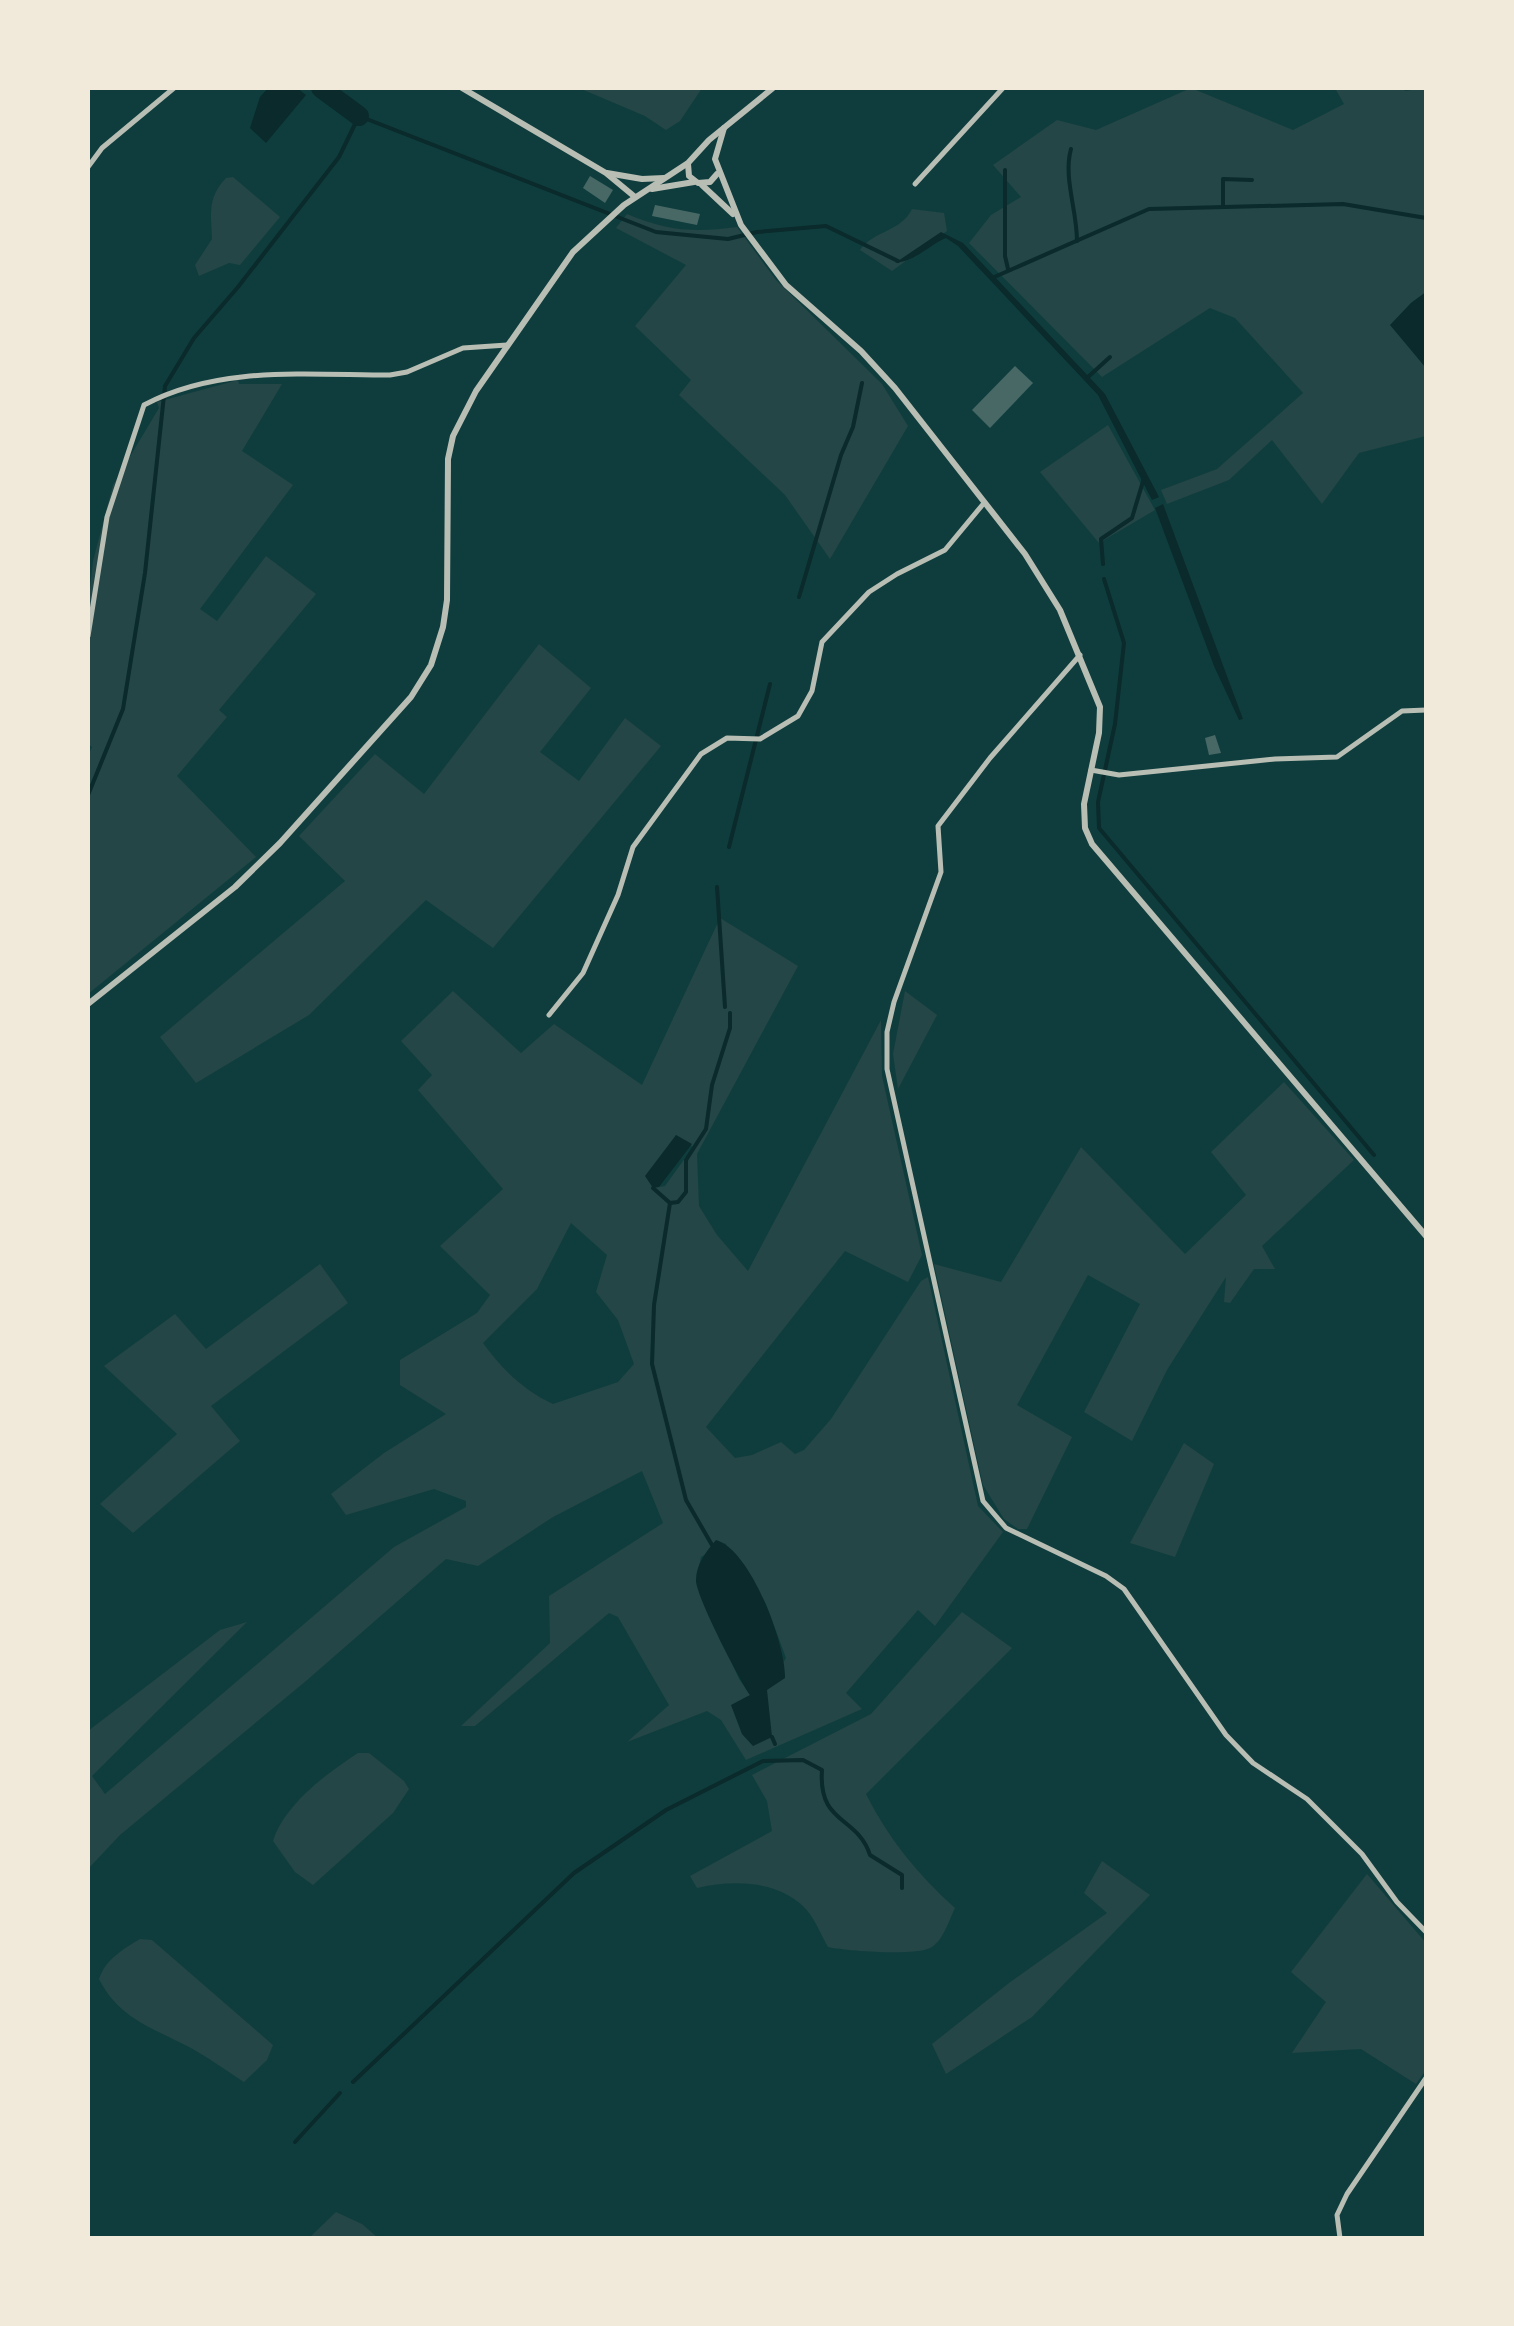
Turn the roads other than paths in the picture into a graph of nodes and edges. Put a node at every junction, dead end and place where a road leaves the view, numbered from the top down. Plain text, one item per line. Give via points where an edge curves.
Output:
1 (174, 88) edge
2 (462, 88) edge
3 (774, 88) edge
4 (1004, 88) edge
5 (724, 128) junction
6 (700, 153) junction
7 (715, 159) junction
8 (688, 162) junction
9 (88, 168) edge
10 (606, 172) junction
11 (718, 172) junction
12 (665, 178) junction
13 (698, 183) junction
14 (915, 184) dead end
15 (646, 190) junction
16 (635, 197) junction
17 (735, 216) junction
18 (507, 345) junction
19 (984, 503) junction
20 (88, 636) edge
21 (1080, 655) junction
22 (1426, 710) edge
23 (1091, 770) junction
24 (88, 1004) edge
25 (549, 1014) dead end
26 (1426, 1236) edge
27 (1426, 1932) edge
28 (1426, 2078) edge
29 (1340, 2238) edge

1 - 9 street via 102,148
2 - 10 street
3 - 5 street
4 - 14 street
5 - 6 street
5 - 7 street
6 - 7 street
6 - 8 street
7 - 11 street
8 - 12 street
8 - 13 street
10 - 12 street
10 - 16 street
11 - 13 street
11 - 17 street
12 - 15 street
13 - 15 street
13 - 17 street
15 - 16 street
16 - 18 street via 573,252
17 - 19 street via 786,285 895,388
18 - 20 street via 463,348 390,375 220,379 144,405 108,517
18 - 24 street via 453,436 447,600 422,681 246,876
19 - 21 street via 1041,576
19 - 25 street via 946,550 869,592 822,642 812,690 798,716 760,739 727,738 702,754 634,848 583,973
21 - 23 street via 1100,707
21 - 27 street via 938,826 941,872 887,1032 886,1069 983,1501 1006,1528 1124,1589 1226,1735 1253,1763 1308,1800
22 - 23 street via 1402,710 1336,756
23 - 26 street via 1085,828 1108,866
28 - 29 street via 1348,2194 1337,2216

